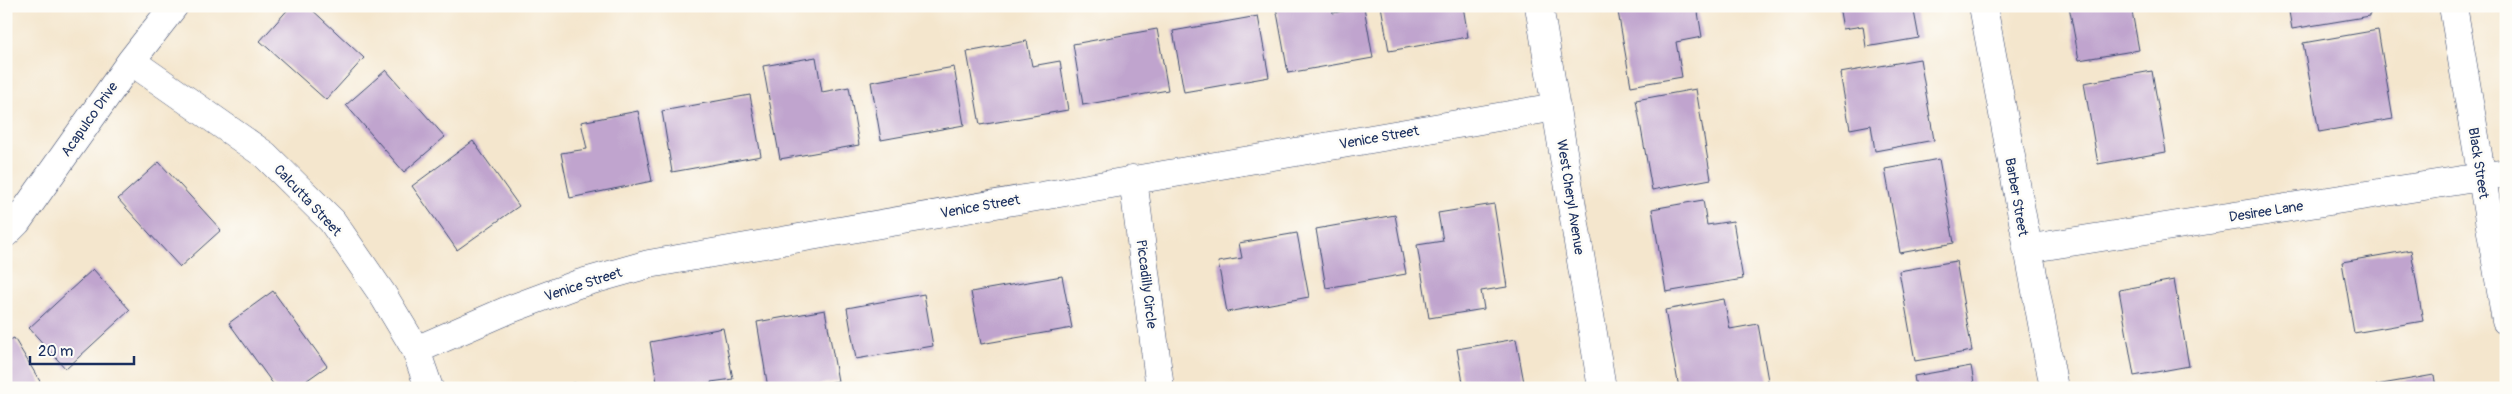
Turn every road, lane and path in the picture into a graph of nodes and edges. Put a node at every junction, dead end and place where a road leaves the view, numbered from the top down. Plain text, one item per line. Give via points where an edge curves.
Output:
1 (174, 6) edge
2 (1538, 6) edge
3 (1983, 6) edge
4 (2453, 6) edge
5 (131, 61) junction
6 (1556, 107) junction
7 (2494, 175) edge
8 (1133, 179) junction
9 (6, 233) edge
10 (2026, 249) junction
11 (2506, 321) edge
12 (416, 350) junction
13 (430, 388) edge
14 (1160, 388) edge
15 (1602, 388) edge
16 (2054, 388) edge

1 - 5 street, Acapulco Drive
2 - 6 street, West Cheryl Avenue
3 - 10 street, Barber Street
4 - 7 street, Black Street
5 - 9 street, Acapulco Drive via 18,222
5 - 12 street, Calcutta Street via 265,155 332,221
6 - 8 street, Venice Street
6 - 15 street, West Cheryl Avenue
7 - 10 street, Desiree Lane
7 - 11 street, Black Street
8 - 12 street, Venice Street via 649,264 578,284
8 - 14 street, Piccadilly Circle
10 - 16 street, Barber Street
12 - 13 street, Calcutta Street

